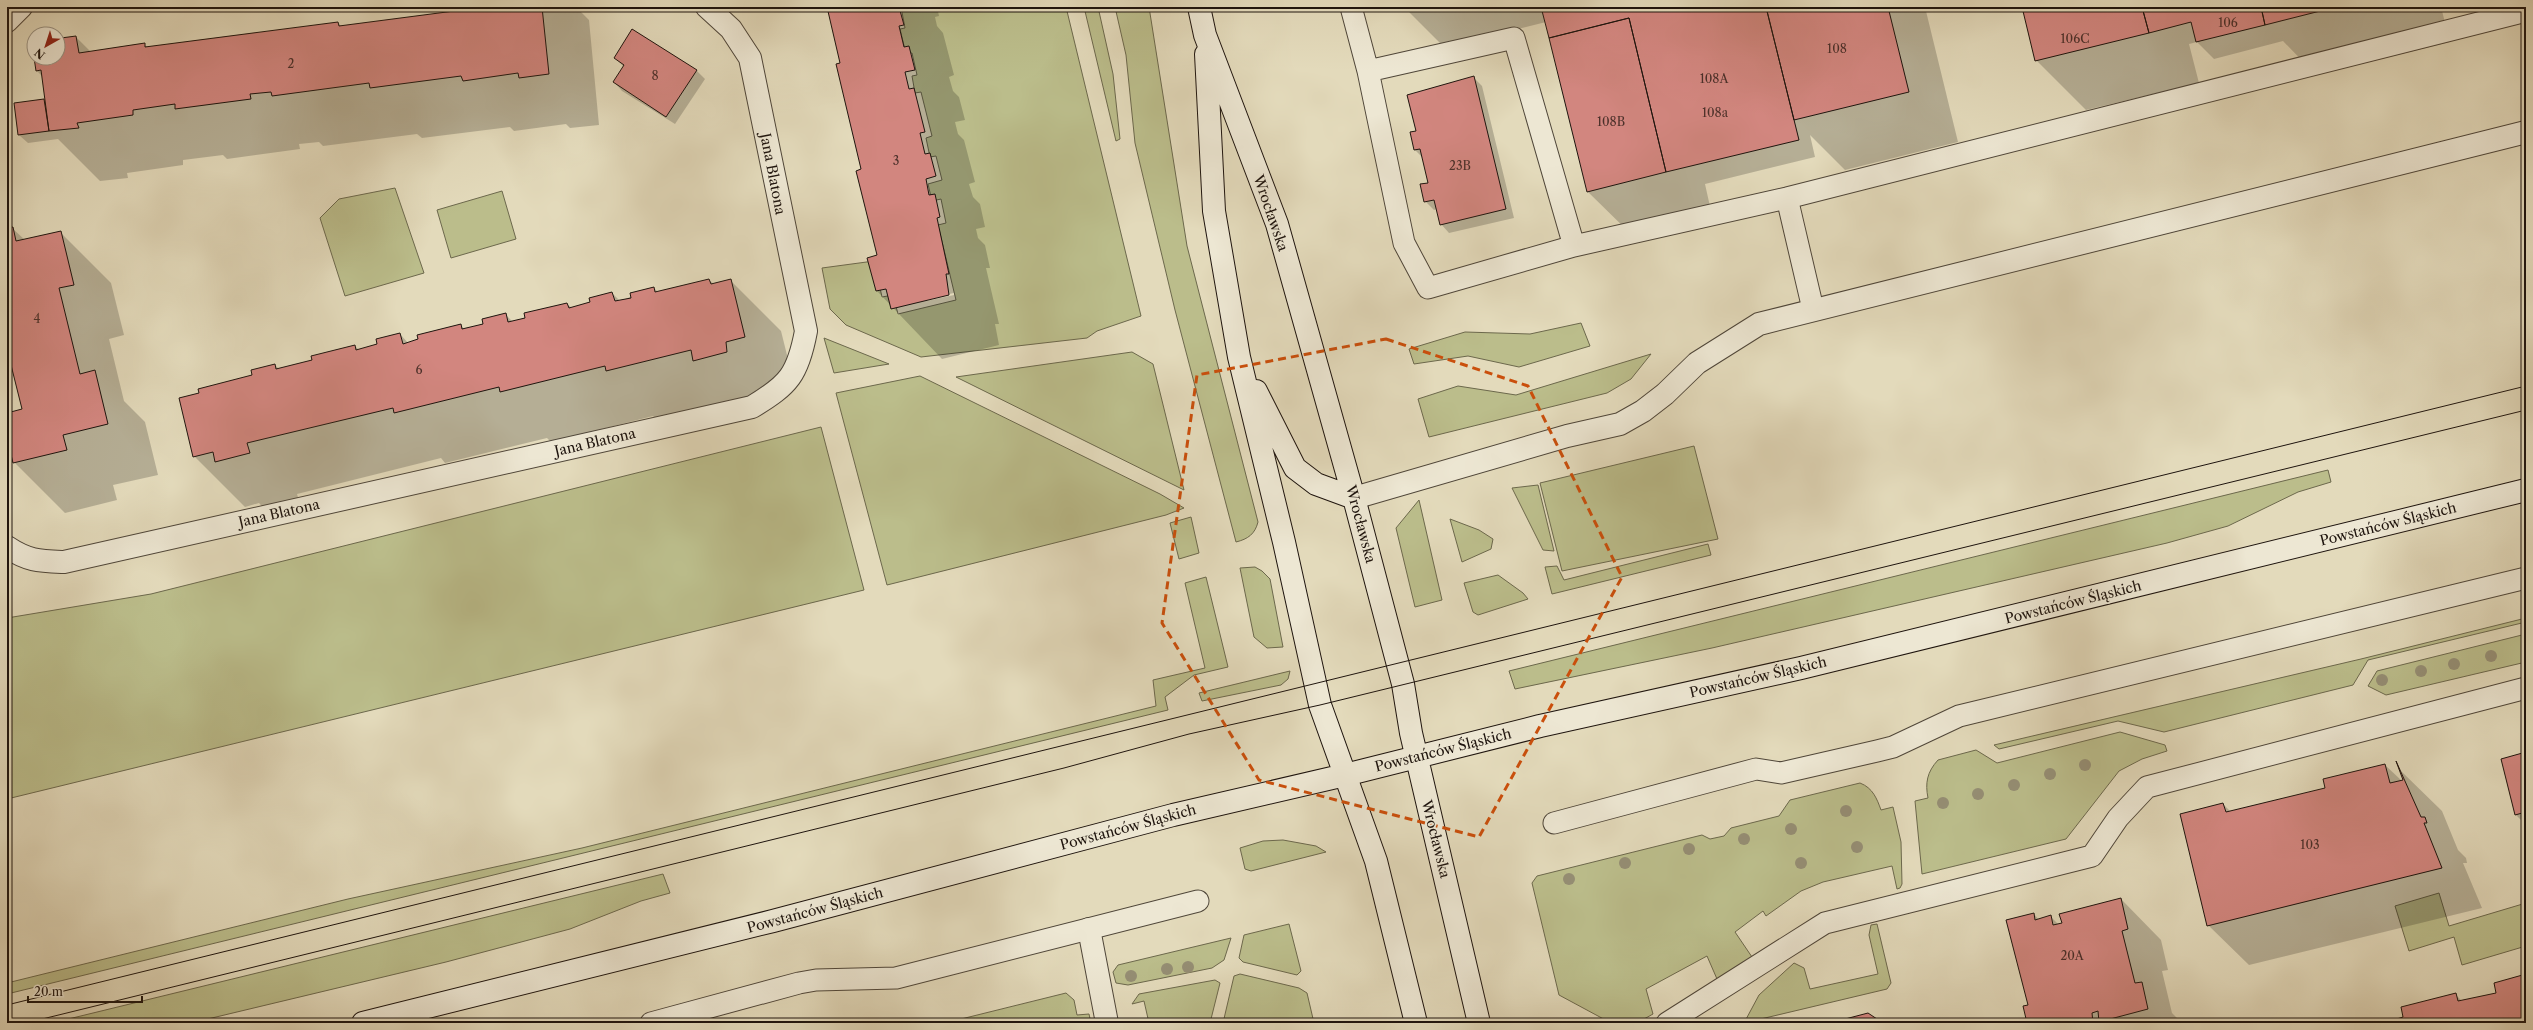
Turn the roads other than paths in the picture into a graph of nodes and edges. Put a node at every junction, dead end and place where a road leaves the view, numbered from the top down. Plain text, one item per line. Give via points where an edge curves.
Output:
1 (21, 7) edge
2 (707, 7) edge
3 (1199, 7) edge
4 (1351, 7) edge
5 (2526, 11) edge
6 (7, 21) edge
7 (1205, 35) junction
8 (1368, 71) junction
9 (2526, 132) edge
10 (1787, 198) junction
11 (1574, 246) junction
12 (1813, 309) junction
13 (1239, 357) junction
14 (2526, 490) edge
15 (1354, 498) junction
16 (7, 547) edge
17 (2526, 578) edge
18 (2526, 688) edge
19 (1417, 756) junction
20 (1345, 775) junction
21 (1554, 823) dead end
22 (1198, 901) dead end
23 (1089, 929) junction
24 (362, 1023) edge
25 (651, 1023) edge
26 (1107, 1023) edge
27 (1416, 1023) edge
28 (1479, 1023) edge
29 (1667, 1023) edge

1 - 6 street
2 - 16 street, Jana Blatona via 731,29 750,58 806,331 799,365 777,392 752,407 64,562 24,558
3 - 7 street, Wrocławska
4 - 8 lane
5 - 10 lane
7 - 13 street, Wrocławska via 1214,211
7 - 15 street, Wrocławska via 1277,224
8 - 11 lane via 1514,38
8 - 11 lane via 1404,243 1428,288
9 - 12 street
10 - 11 lane
10 - 12 lane
12 - 15 street via 1759,324 1720,347 1697,363 1643,411 1620,424 1567,436
13 - 15 street via 1295,468 1316,484
13 - 20 street, Wrocławska via 1320,705
14 - 19 street, Powstańców Śląskich via 1801,668
15 - 19 street, Wrocławska via 1403,684
17 - 21 lane via 1959,716 1893,747 1781,773 1756,769
18 - 29 lane via 2147,787 2118,818 2092,856 1825,923
19 - 20 street, Powstańców Śląskich
19 - 28 street, Wrocławska
20 - 24 street, Powstańców Śląskich via 1174,815 773,921
20 - 27 street, Wrocławska via 1376,861
22 - 23 lane
23 - 25 lane via 896,978 816,980 799,983
23 - 26 street

